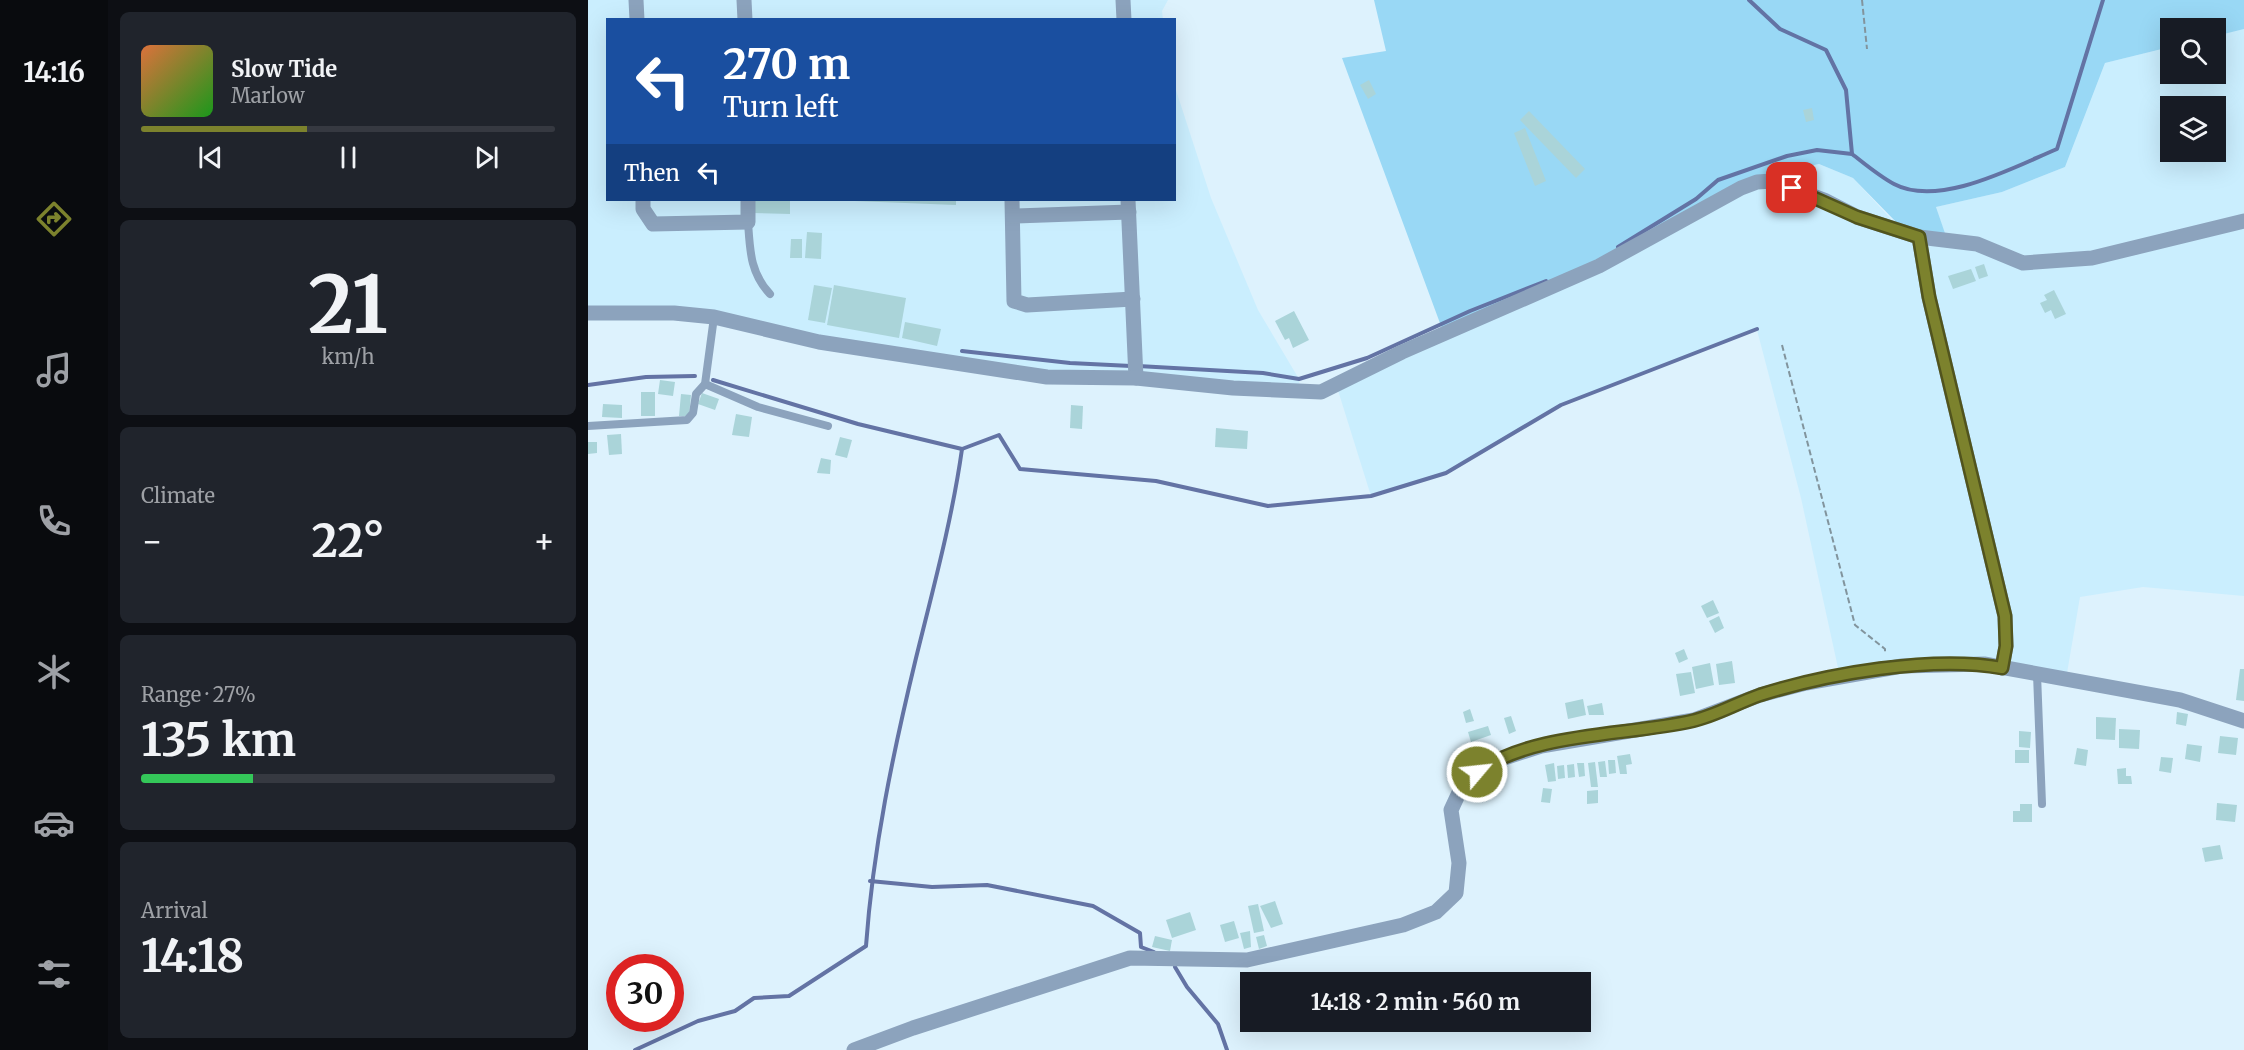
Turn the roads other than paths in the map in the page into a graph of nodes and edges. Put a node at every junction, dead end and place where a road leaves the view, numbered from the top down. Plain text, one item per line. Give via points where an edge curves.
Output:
1 (636, 0) edge
2 (744, 0) edge
3 (1123, 0) edge
4 (637, 18) edge
5 (745, 18) edge
6 (1124, 18) edge
7 (643, 201) edge
8 (748, 201) edge
9 (1012, 201) edge
10 (1128, 206) edge
11 (1013, 216) junction
12 (2244, 221) edge
13 (748, 222) junction
14 (1919, 237) junction
15 (770, 294) dead end
16 (1133, 299) junction
17 (588, 313) edge
18 (714, 317) junction
19 (1136, 376) junction
20 (705, 384) junction
21 (588, 426) edge
22 (828, 426) dead end
23 (2002, 668) junction
24 (2037, 674) junction
25 (2244, 721) edge
26 (2042, 804) dead end
27 (854, 1050) edge

1 - 4 street
2 - 5 street
3 - 6 street
7 - 13 street via 643,209 653,224
8 - 13 street
9 - 11 street
10 - 11 street
10 - 16 street
11 - 16 street via 1014,301 1027,305
12 - 14 street via 2092,258 2024,263 1977,244
13 - 15 lane via 750,258 758,281
14 - 19 street via 1857,217 1772,181 1757,182 1599,266 1321,392 1233,388
14 - 23 street via 1929,297 2005,616
16 - 19 street
17 - 18 street
18 - 19 street via 819,342 1047,378
18 - 20 lane
20 - 21 lane via 696,394 693,413 687,420
20 - 22 lane via 758,407
23 - 24 street
23 - 27 street via 1984,664 1902,666 1806,683 1760,695 1694,720 1541,746 1492,762 1464,782 1451,810 1459,863 1456,893 1436,912 1403,925 1247,960 1130,958
24 - 25 street via 2180,700
24 - 26 lane

